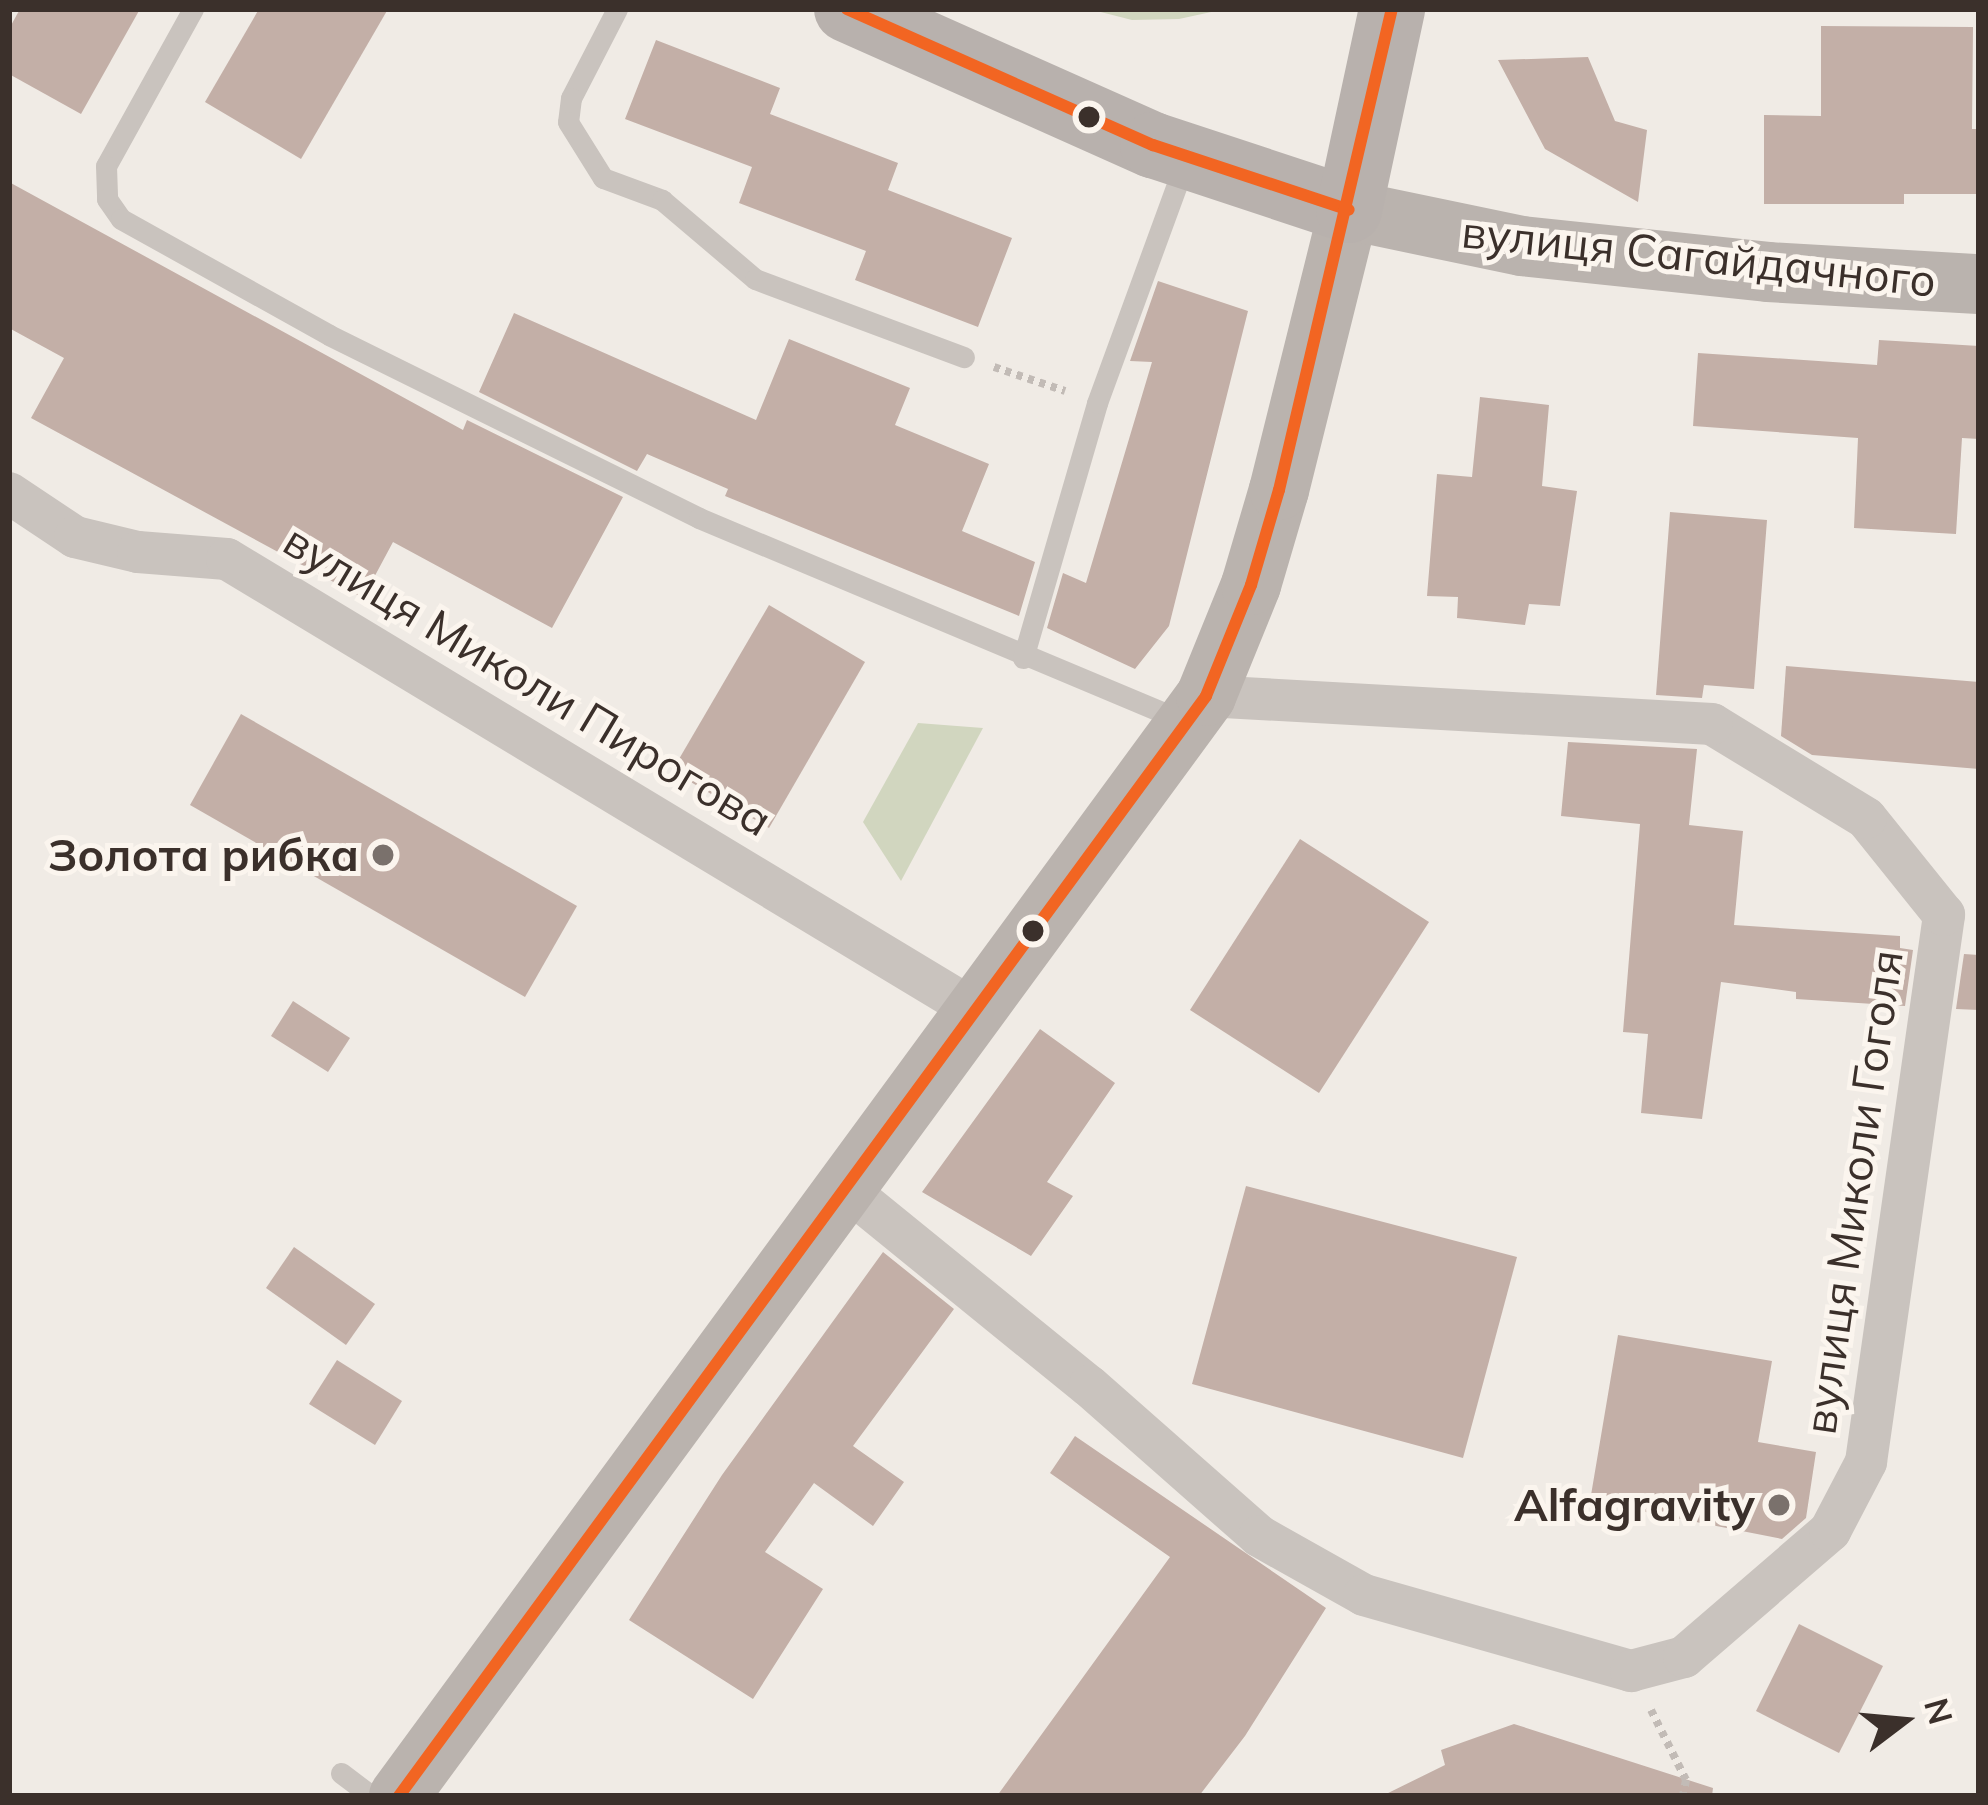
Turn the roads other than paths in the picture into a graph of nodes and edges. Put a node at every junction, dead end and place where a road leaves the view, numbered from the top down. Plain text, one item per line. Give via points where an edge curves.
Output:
1 (194, 9) edge
2 (617, 9) edge
3 (847, 9) edge
4 (1392, 9) edge
5 (1187, 157) junction
6 (1348, 210) junction
7 (1979, 284) edge
8 (964, 357) road end
9 (9, 493) edge
10 (1023, 658) junction
11 (1195, 709) junction
12 (976, 1011) junction
13 (845, 1188) junction
14 (340, 1773) dead end
15 (372, 1796) edge
16 (399, 1796) edge

1 - 10 lane via 106,166 107,199 121,219 569,455
2 - 8 lane via 571,98 568,122 603,178 662,200 754,279
3 - 5 main road
4 - 6 main road
5 - 6 main road
5 - 10 lane via 1097,403
6 - 7 main road, вулиця Сагайдачного via 1522,246
6 - 11 main road via 1251,585
9 - 12 street, вулиця Миколи Пирогова via 75,537 227,559
10 - 11 lane
11 - 12 main road
11 - 13 street, вулиця Миколи Гоголя via 1712,724 1866,818 1944,915 1866,1462 1830,1532 1684,1657 1631,1671 1364,1594 1258,1536 1090,1386
12 - 13 main road
13 - 16 main road
14 - 15 lane

